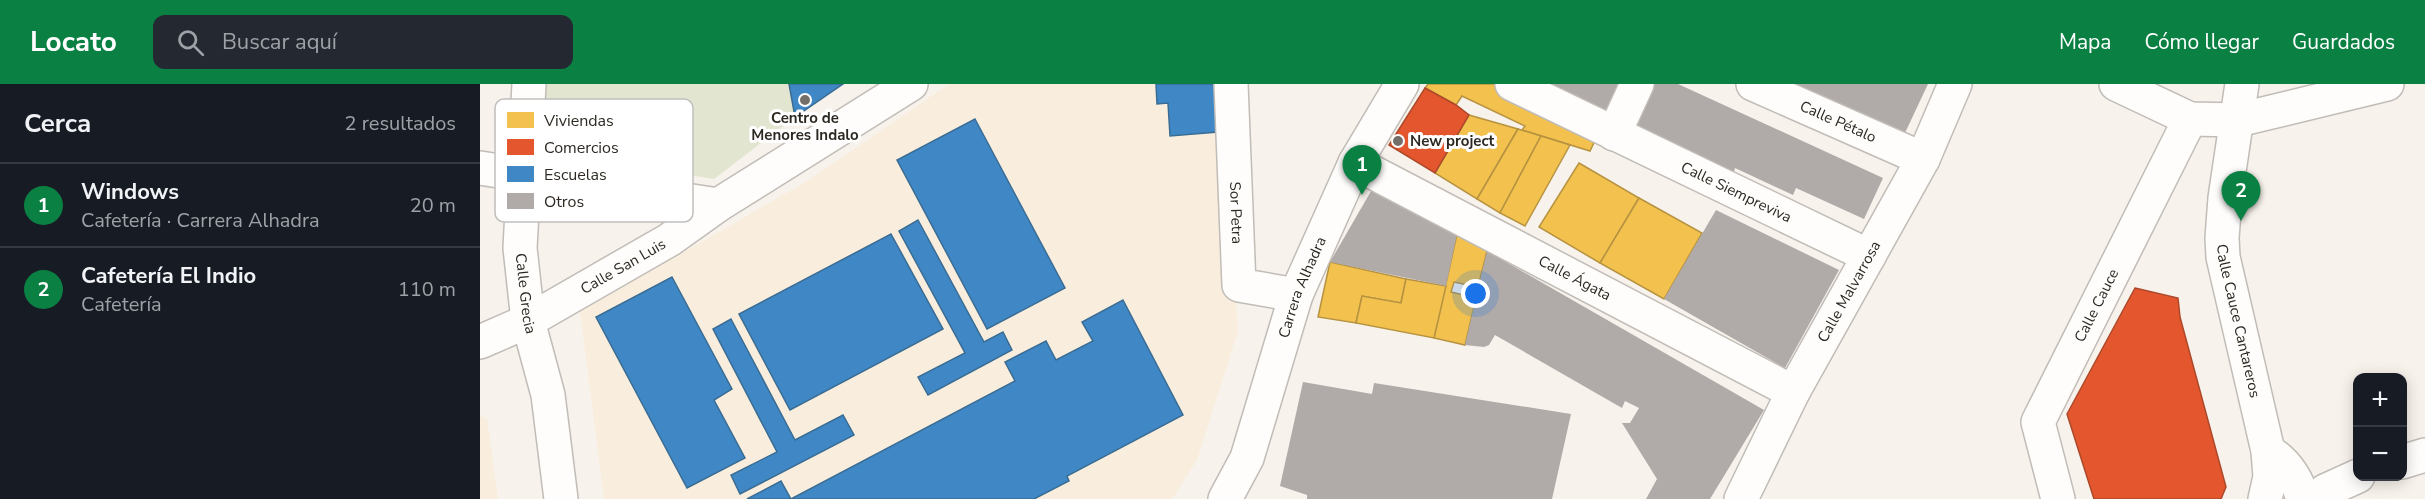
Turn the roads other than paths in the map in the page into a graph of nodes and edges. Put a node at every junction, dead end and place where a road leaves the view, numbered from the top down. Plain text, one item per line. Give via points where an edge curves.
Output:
1 (529, 84) edge
2 (911, 84) edge
3 (1231, 84) edge
4 (1402, 84) edge
5 (1512, 84) edge
6 (1637, 84) edge
7 (1753, 84) edge
8 (1955, 84) edge
9 (2116, 84) edge
10 (2242, 84) edge
11 (2387, 84) edge
12 (528, 99) edge
13 (2190, 119) junction
14 (2238, 120) junction
15 (1609, 130) junction
16 (1923, 159) junction
17 (1355, 163) junction
18 (480, 168) edge
19 (495, 171) edge
20 (693, 201) edge
21 (718, 205) junction
22 (522, 222) edge
23 (1869, 256) junction
24 (1296, 295) junction
25 (528, 321) junction
26 (480, 342) edge
27 (1793, 392) junction
28 (2268, 451) junction
29 (2425, 455) edge
30 (2407, 461) edge
31 (2353, 478) edge
32 (561, 499) edge
33 (1225, 499) edge
34 (1742, 499) edge
35 (2058, 499) edge
36 (2265, 499) edge
37 (2303, 499) edge
38 (2319, 499) edge

1 - 12 street, Calle Grecia
2 - 21 street, Calle San Luis
3 - 24 street, Sor Petra via 1239,285
4 - 17 street, Carrera Alhadra
5 - 15 street, Calle Siempreviva
6 - 15 street
7 - 16 street, Calle Pétalo
8 - 16 street, Calle Malvarrosa
9 - 13 street
10 - 14 street, Calle Cauce Cantareros
11 - 14 street
13 - 14 street
13 - 35 street, Calle Cauce via 2038,422
14 - 28 street, Calle Cauce Cantareros via 2224,198 2223,257
15 - 23 street, Calle Siempreviva
16 - 23 street, Calle Malvarrosa
17 - 24 street, Carrera Alhadra
17 - 27 street, Calle Ágata
18 - 19 street
20 - 21 street
21 - 25 street, Calle San Luis via 669,240
22 - 25 street, Calle Grecia via 520,249
23 - 27 street, Calle Malvarrosa
24 - 33 street, Carrera Alhadra via 1247,458
25 - 26 street, Calle San Luis
25 - 32 street, Calle Grecia via 548,395
27 - 34 street, Calle Malvarrosa
28 - 36 street, Calle Cauce Cantareros via 2270,477
28 - 37 street via 2289,470
29 - 30 street
31 - 38 street via 2325,491

